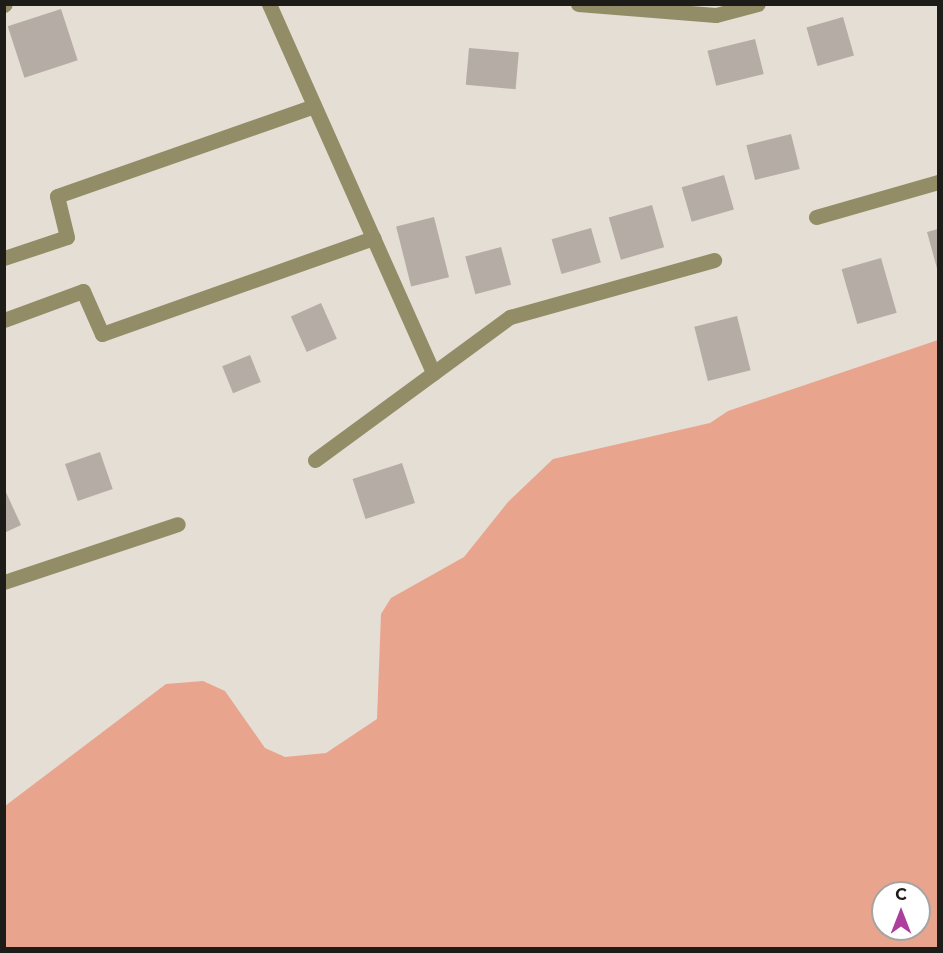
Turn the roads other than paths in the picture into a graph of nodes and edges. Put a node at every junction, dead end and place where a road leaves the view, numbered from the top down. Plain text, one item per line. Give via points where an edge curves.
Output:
1 (269, 4) edge
2 (578, 4) edge
3 (758, 4) edge
4 (314, 106) junction
5 (939, 182) edge
6 (816, 217) dead end
7 (373, 238) junction
8 (4, 258) edge
9 (714, 260) dead end
10 (4, 320) edge
11 (433, 374) junction
12 (315, 460) dead end
13 (178, 524) dead end
14 (4, 582) edge

1 - 4 lane
2 - 3 lane via 716,15
4 - 7 lane
4 - 8 lane via 57,196 67,237
5 - 6 lane
7 - 10 lane via 102,334 82,291
7 - 11 lane
9 - 11 lane via 510,317
11 - 12 lane
13 - 14 lane

